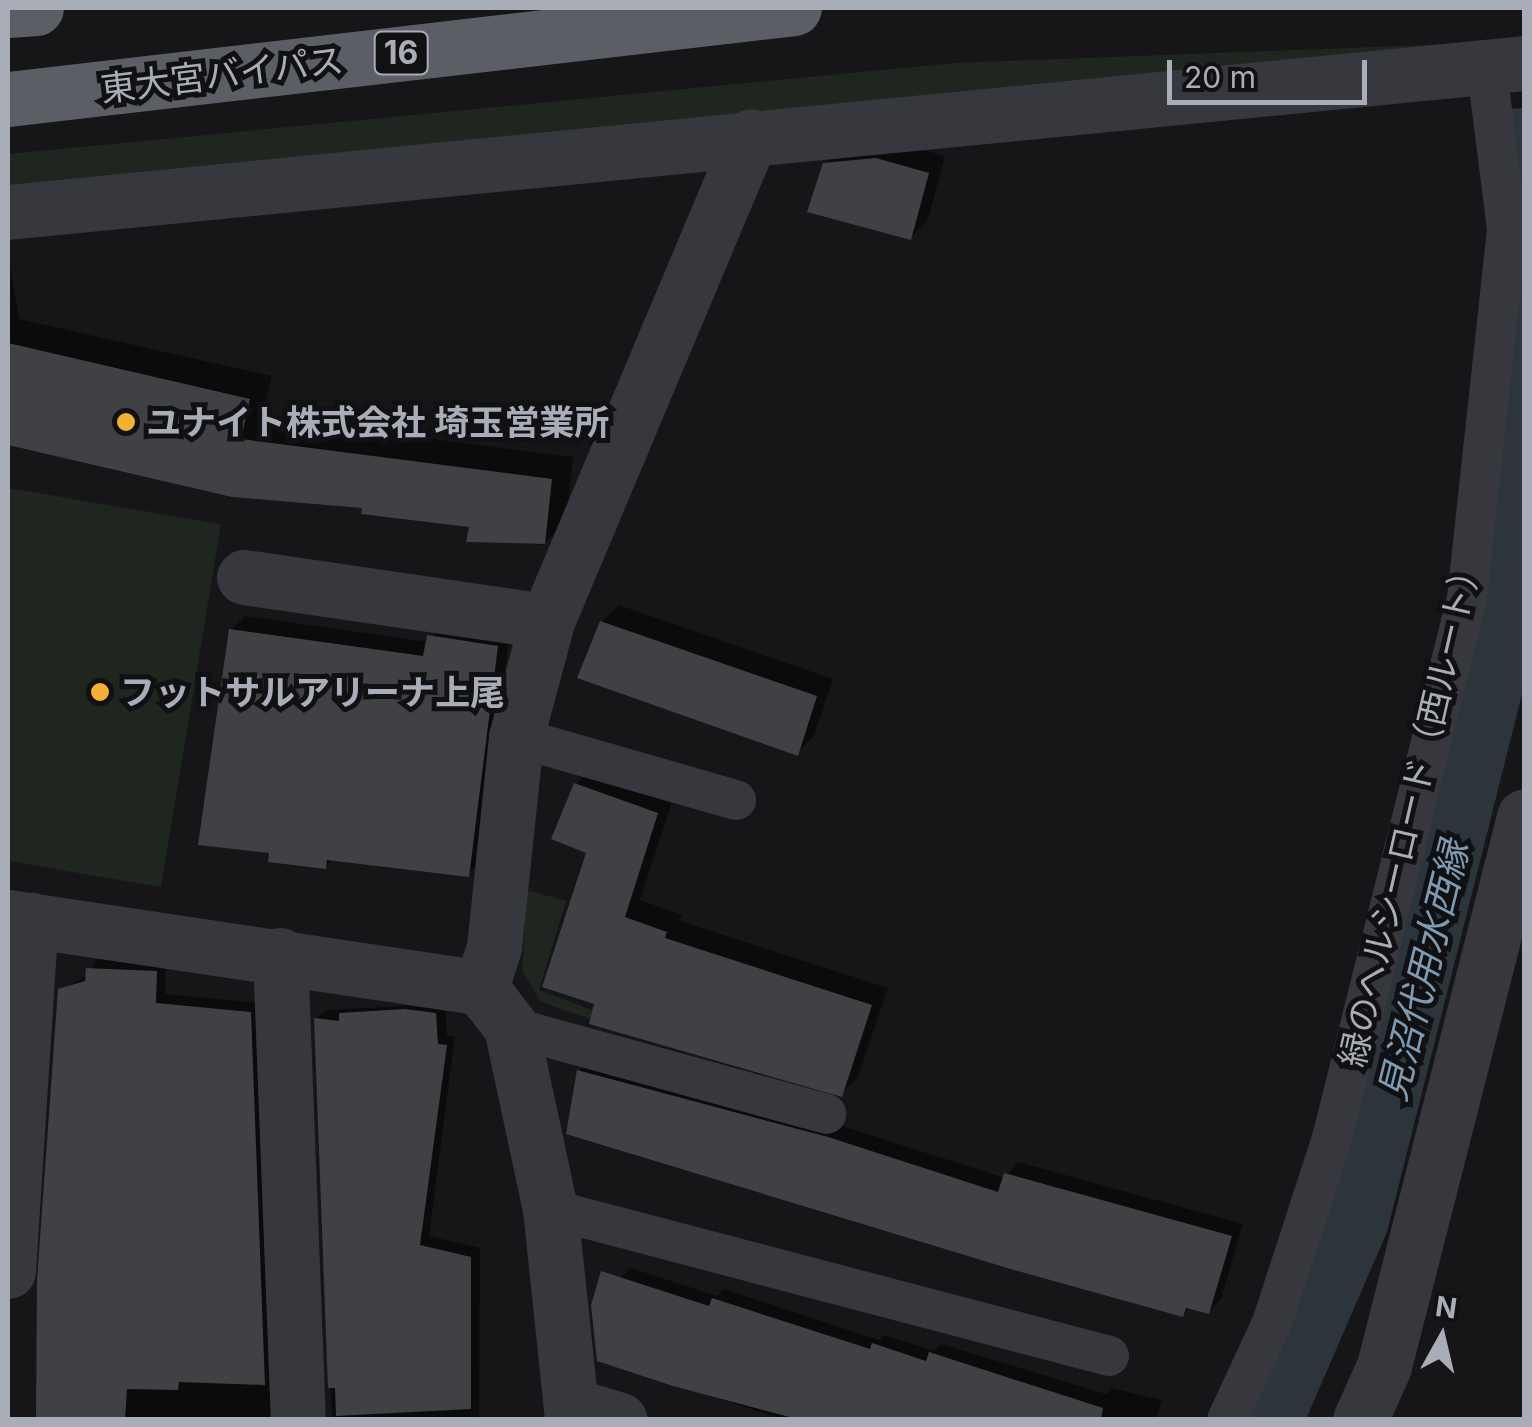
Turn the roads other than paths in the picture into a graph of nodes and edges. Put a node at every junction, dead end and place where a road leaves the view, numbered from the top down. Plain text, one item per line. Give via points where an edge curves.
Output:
1 (36, 8) edge
2 (794, 8) edge
3 (8, 10) edge
4 (1505, 62) edge
5 (8, 99) edge
6 (751, 136) junction
7 (8, 212) edge
8 (244, 578) dead end
9 (548, 621) junction
10 (516, 737) junction
11 (736, 800) dead end
12 (1524, 817) edge
13 (19, 918) edge
14 (280, 955) junction
15 (496, 1007) junction
16 (826, 1114) dead end
17 (550, 1210) junction
18 (8, 1271) edge
19 (1109, 1356) dead end
20 (588, 1415) edge
21 (298, 1420) edge
22 (1227, 1420) edge
23 (1360, 1420) edge

1 - 3 highway
2 - 5 highway, 東大宮バイパス / 16
4 - 6 street
4 - 22 lane, 緑のヘルシーロード（西ルート） via 1508,229 1466,598 1332,1138 1272,1323
6 - 7 street
6 - 9 street
8 - 9 street
9 - 10 street
10 - 11 lane
10 - 15 street via 494,947
12 - 23 street via 1384,1366
13 - 14 street
13 - 18 street
14 - 15 street
14 - 21 street
15 - 16 lane
15 - 17 street
17 - 19 lane
17 - 20 street

